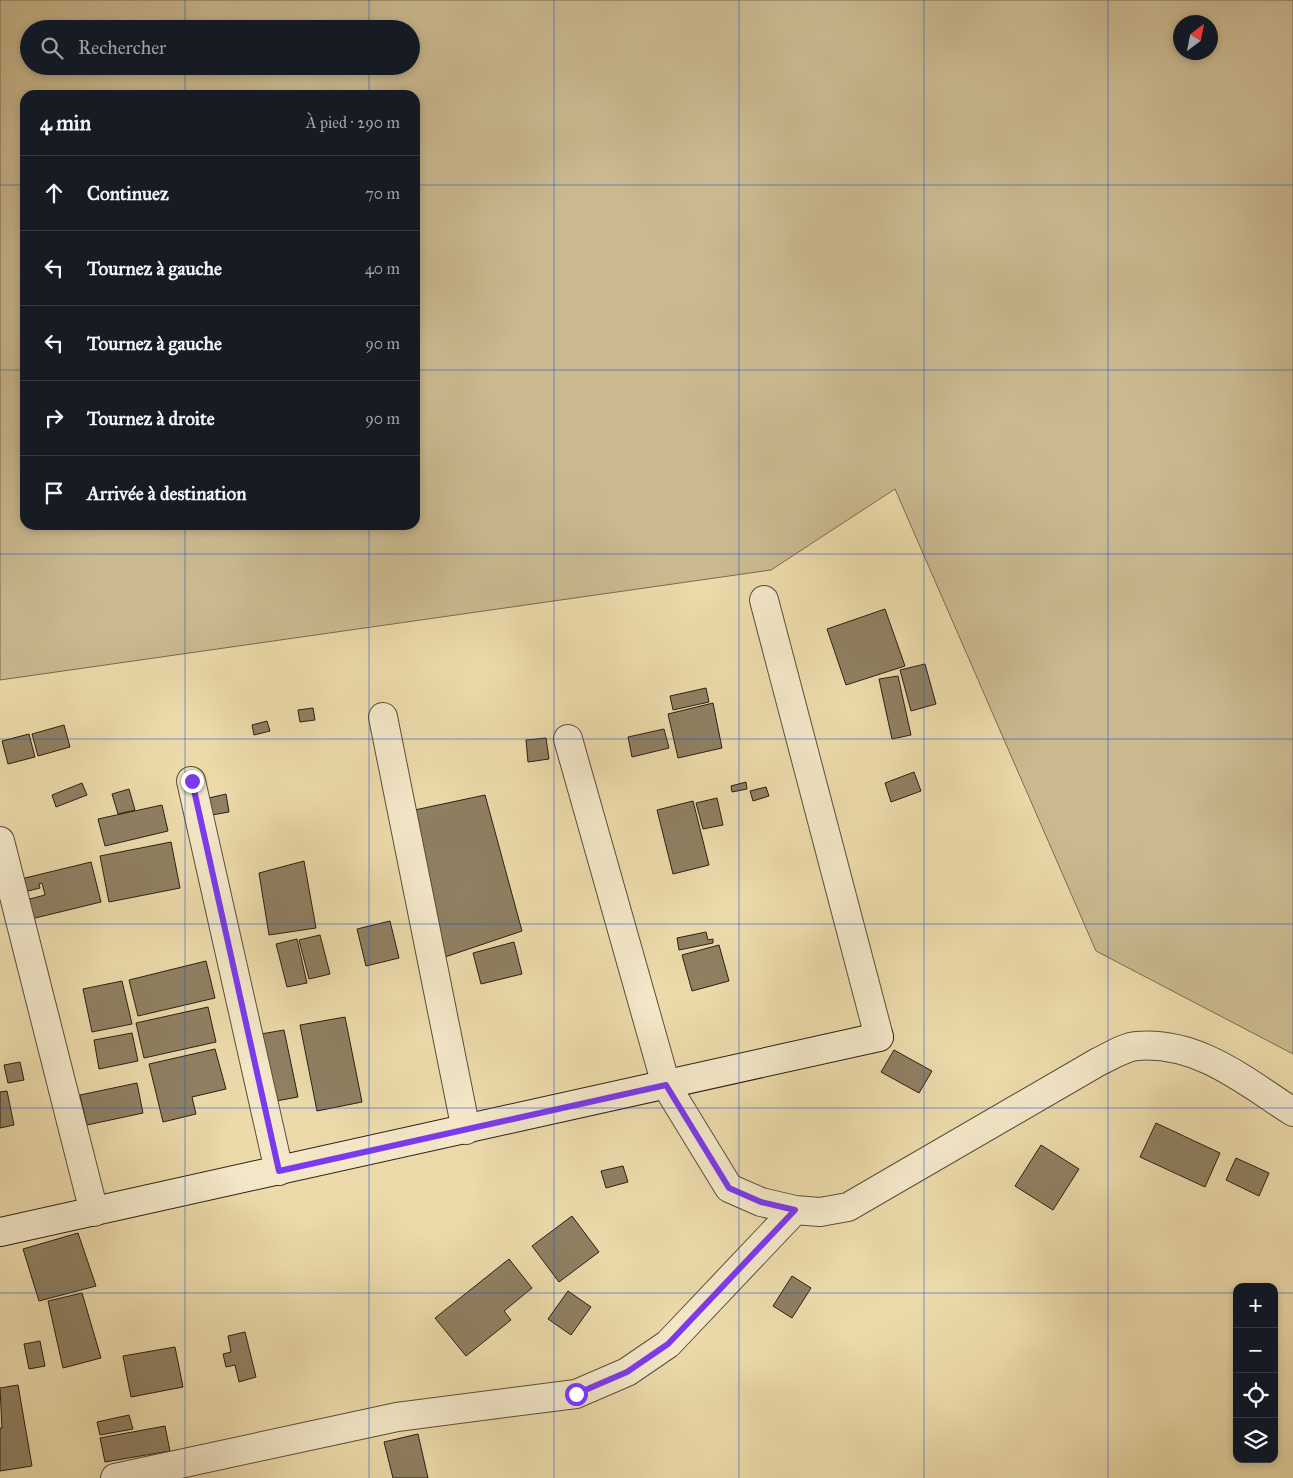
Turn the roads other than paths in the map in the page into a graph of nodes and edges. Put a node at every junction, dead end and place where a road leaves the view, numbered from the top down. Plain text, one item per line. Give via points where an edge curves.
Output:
1 (764, 600) dead end
2 (383, 717) dead end
3 (568, 739) dead end
4 (192, 781) dead end
5 (0, 841) edge
6 (666, 1085) junction
7 (1293, 1112) edge
8 (466, 1130) junction
9 (279, 1171) junction
10 (795, 1210) junction
11 (94, 1212) junction
12 (0, 1232) edge
13 (115, 1478) edge

1 - 6 street via 879,1037
2 - 8 street
3 - 6 street
4 - 9 street
5 - 11 street
6 - 8 street
6 - 10 street via 729,1188 761,1202
7 - 10 street via 1211,1059 1171,1047 1135,1046 1098,1062 848,1208 820,1212
8 - 9 street
9 - 11 street
10 - 13 street via 668,1344 627,1372 576,1394 397,1417
11 - 12 street

